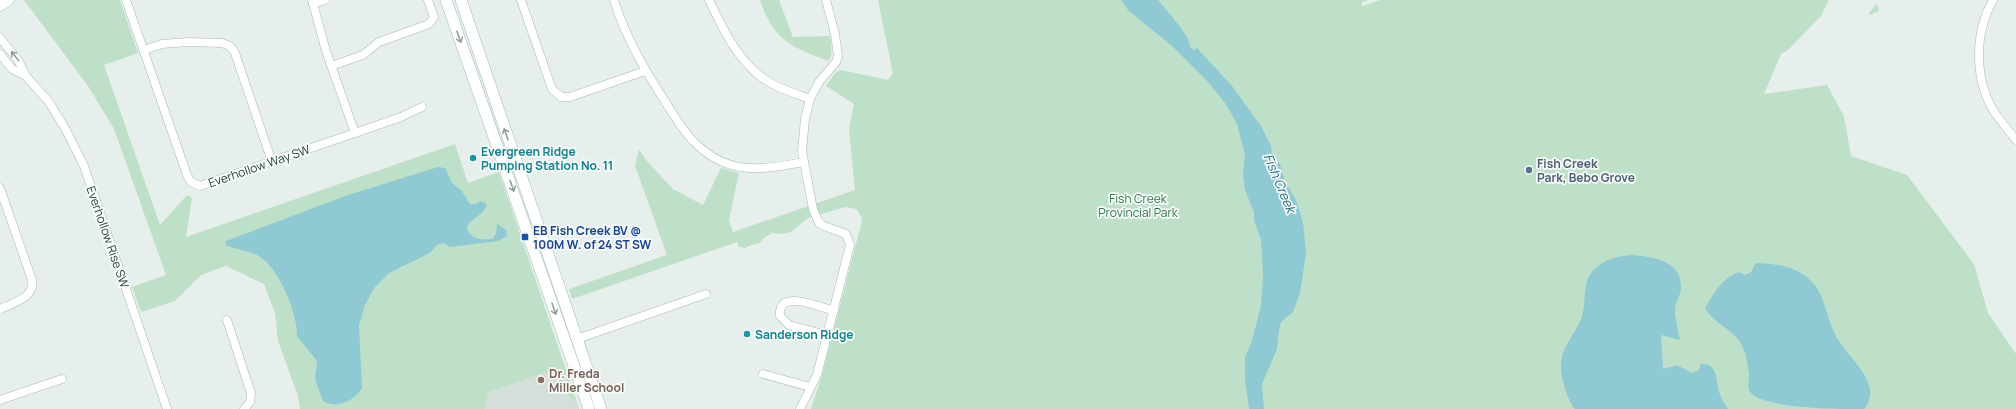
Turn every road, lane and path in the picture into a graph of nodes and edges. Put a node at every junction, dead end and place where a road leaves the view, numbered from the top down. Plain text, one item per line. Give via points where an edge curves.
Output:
1 (9, 0) edge
2 (126, 0) edge
3 (325, 0) edge
4 (428, 0) edge
5 (446, 0) edge
6 (461, 0) edge
7 (521, 0) edge
8 (614, 0) edge
9 (709, 0) edge
10 (826, 0) edge
11 (1993, 0) edge
12 (312, 2) edge
13 (0, 6) edge
14 (0, 38) edge
15 (144, 50) junction
16 (0, 54) edge
17 (331, 66) junction
18 (645, 71) junction
19 (26, 76) junction
20 (810, 99) junction
21 (422, 107) dead end
22 (355, 133) junction
23 (2016, 140) edge
24 (272, 162) junction
25 (804, 162) junction
26 (0, 188) edge
27 (525, 207) junction
28 (706, 294) dead end
29 (0, 309) edge
30 (834, 311) junction
31 (226, 320) dead end
32 (827, 335) junction
33 (577, 340) junction
34 (763, 374) dead end
35 (62, 379) dead end
36 (810, 387) junction
37 (0, 400) edge
38 (167, 409) edge
39 (244, 409) edge
40 (589, 409) edge
41 (601, 409) edge
42 (800, 409) edge

1 - 13 street
2 - 15 street, Everhollow Way SW
3 - 12 street
4 - 17 street via 434,17 429,24 379,42 363,54
5 -> 27 main road
27 -> 6 main road
7 - 18 street via 552,89 558,96 570,97
8 - 18 street via 630,42
9 - 20 street via 740,56 761,77 789,92
10 - 20 street via 838,56
11 - 23 street via 1980,38 1981,78 1995,112
12 - 17 street
19 -> 14 street, Everhollow Rise SW via 18,60
15 - 24 street via 179,42 222,43 230,46 235,53
15 - 24 street, Everhollow Way SW via 191,182 204,185
16 - 19 street, Everhollow Rise SW via 12,69
17 - 22 street
18 - 25 street via 682,128 698,146 715,158 731,165 756,169
19 - 38 street, Everhollow Rise SW via 49,102 84,166
20 - 25 street via 802,134
21 - 22 street, Everhollow Way SW
22 - 24 street, Everhollow Way SW
25 - 30 street via 813,209 819,223 844,232 850,242
26 - 29 street via 33,283 28,295
27 - 33 main road
27 -> 40 main road
28 - 33 street
30 - 32 street
30 - 32 street via 793,300 786,302 781,308 780,316 789,325
31 - 39 street via 251,393 250,402
32 - 36 street via 817,375
33 - 41 main road
34 - 36 street
35 - 37 street
36 - 42 street

